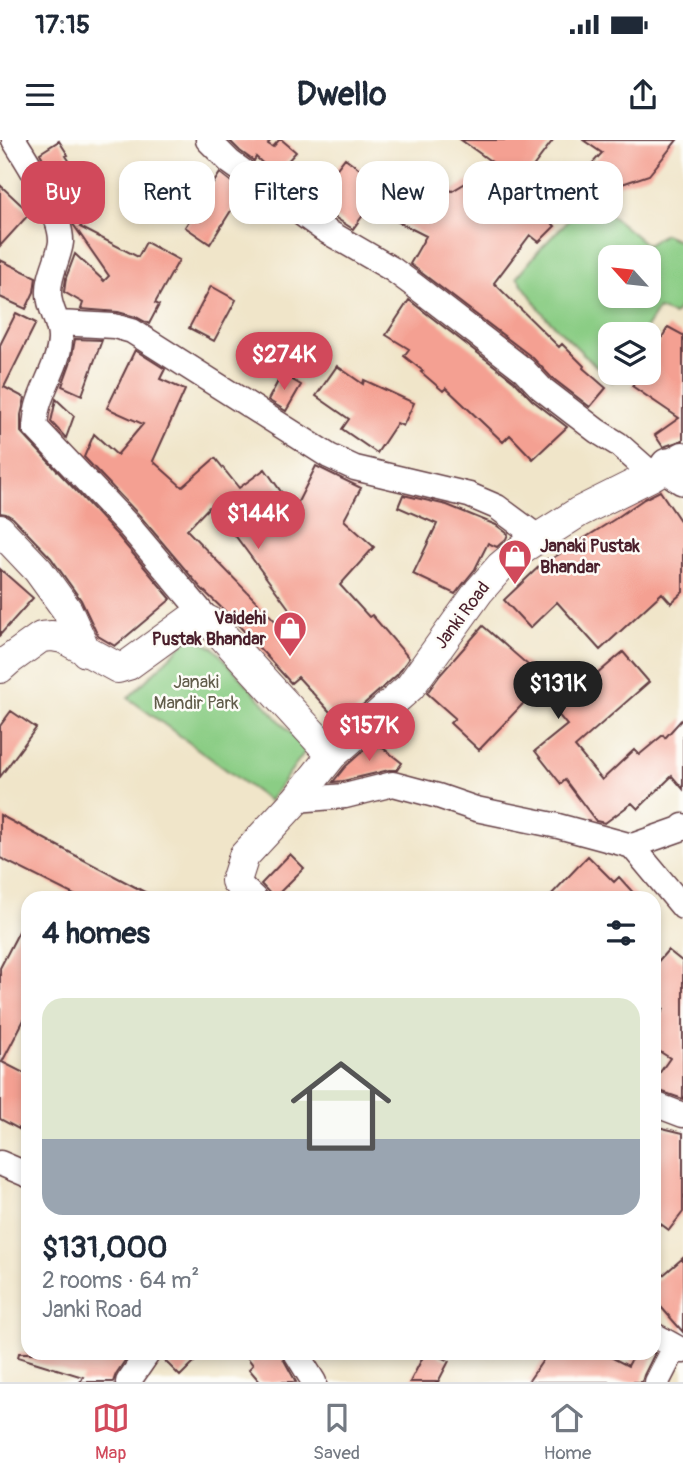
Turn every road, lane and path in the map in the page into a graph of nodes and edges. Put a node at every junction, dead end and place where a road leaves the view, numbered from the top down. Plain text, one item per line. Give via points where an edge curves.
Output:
1 (14, 140) edge
2 (208, 140) edge
3 (59, 323) junction
4 (672, 469) edge
5 (0, 530) edge
6 (539, 538) junction
7 (209, 621) junction
8 (86, 652) junction
9 (0, 668) edge
10 (332, 755) junction
11 (296, 800) junction
12 (683, 827) edge
13 (632, 846) junction
14 (245, 889) edge
15 (683, 907) edge
16 (661, 1107) edge
17 (683, 1115) edge
18 (0, 1163) edge
19 (21, 1172) edge
20 (671, 1344) edge
21 (143, 1360) edge
22 (300, 1360) edge
23 (128, 1382) edge
24 (314, 1382) edge
25 (657, 1382) edge

1 - 3 street via 42,186 59,227 61,243 48,285
2 - 4 street via 230,162 323,229 415,286 597,431
3 - 6 street via 131,331 329,456 355,468 469,495 497,507
3 - 7 street via 61,340 37,407 36,427 129,526
4 - 6 street, Janki Road via 579,512
5 - 8 street via 67,610
6 - 10 street, Janki Road via 501,566 479,590 410,687
7 - 8 street via 190,620 118,668
7 - 10 street
8 - 9 street via 63,638 41,638
10 - 11 street, Janki Road
11 - 13 street via 345,796 393,784
11 - 14 street, Janki Road via 244,856
12 - 13 street
13 - 15 street
16 - 17 street
18 - 19 street
20 - 25 street
21 - 23 street
22 - 24 street

